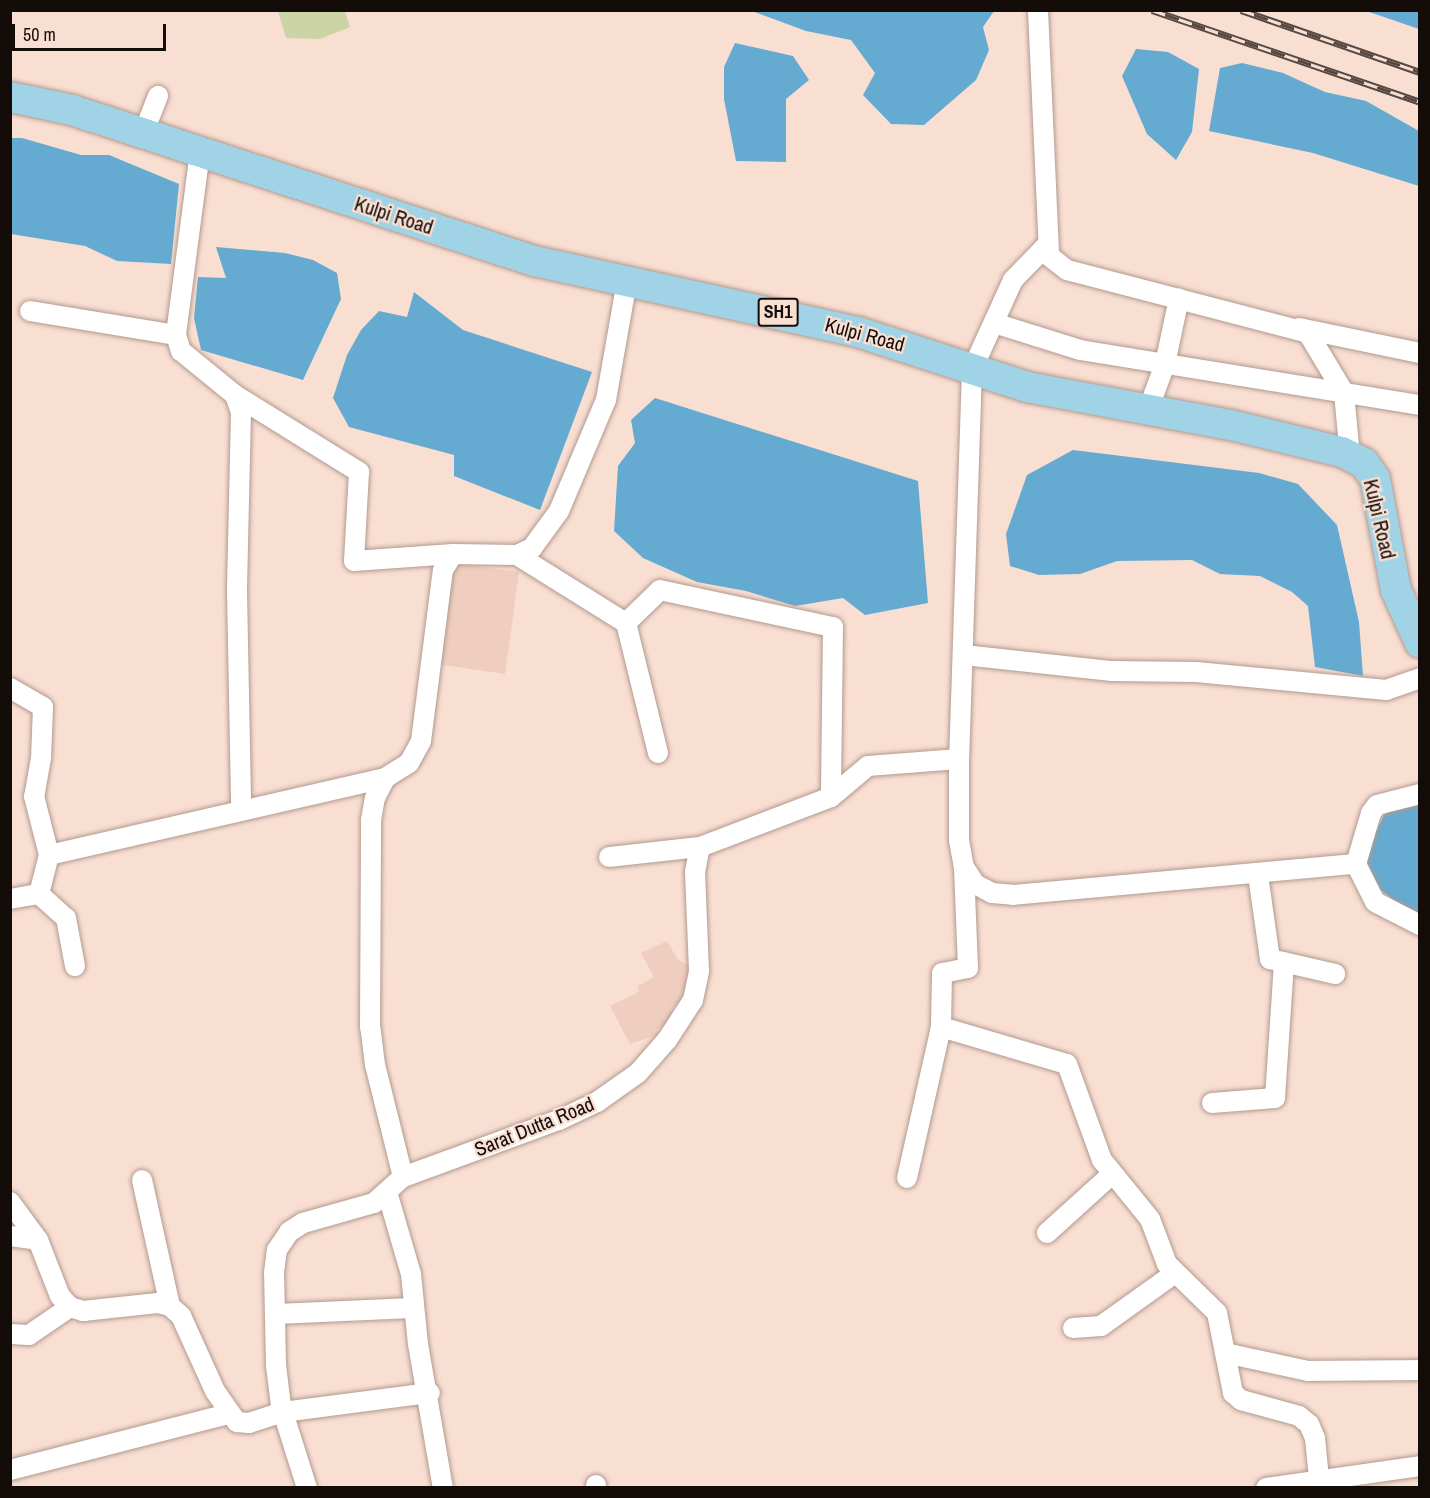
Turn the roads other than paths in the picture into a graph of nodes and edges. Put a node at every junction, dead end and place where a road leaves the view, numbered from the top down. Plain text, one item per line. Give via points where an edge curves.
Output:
1 (1038, 10) edge
2 (10, 96) edge
3 (158, 96) dead end
4 (143, 134) junction
5 (200, 152) junction
6 (1047, 245) junction
7 (627, 281) junction
8 (1179, 298) junction
9 (30, 312) dead end
10 (994, 323) junction
11 (1292, 326) junction
12 (176, 335) junction
13 (1419, 353) edge
14 (1165, 364) junction
15 (972, 370) junction
16 (1344, 393) junction
17 (235, 395) junction
18 (1419, 405) edge
19 (1148, 410) junction
20 (1350, 456) junction
21 (453, 554) junction
22 (517, 555) junction
23 (626, 623) junction
24 (1419, 643) edge
25 (964, 655) junction
26 (1419, 678) edge
27 (10, 688) edge
28 (658, 753) dead end
29 (959, 759) junction
30 (385, 778) junction
31 (1419, 794) edge
32 (831, 797) junction
33 (242, 808) junction
34 (700, 847) junction
35 (49, 855) junction
36 (609, 857) dead end
37 (1356, 864) junction
38 (964, 867) junction
39 (1258, 875) junction
40 (39, 894) junction
41 (10, 899) edge
42 (1419, 925) edge
43 (1284, 962) junction
44 (75, 966) dead end
45 (1335, 974) dead end
46 (941, 1027) junction
47 (1212, 1103) dead end
48 (1112, 1174) junction
49 (403, 1177) junction
50 (907, 1178) dead end
51 (142, 1180) dead end
52 (387, 1192) junction
53 (10, 1202) edge
54 (1047, 1233) dead end
55 (10, 1236) edge
56 (38, 1240) junction
57 (1175, 1273) junction
58 (170, 1306) junction
59 (70, 1307) junction
60 (414, 1308) junction
61 (275, 1314) junction
62 (1073, 1328) dead end
63 (10, 1334) edge
64 (1225, 1353) junction
65 (1419, 1370) edge
66 (430, 1393) junction
67 (283, 1412) junction
68 (228, 1414) junction
69 (1419, 1466) edge
70 (10, 1470) edge
71 (1319, 1479) junction
72 (1364, 1480) edge
73 (307, 1488) edge
74 (443, 1488) edge
75 (1266, 1488) edge

1 - 6 street
2 - 4 main road, Kulpi Road / SH1 via 72,110
3 - 4 street
4 - 5 main road, Kulpi Road / SH1
5 - 7 main road, Kulpi Road / SH1 via 535,261
5 - 12 street
6 - 8 street via 1056,264 1067,270
6 - 10 street via 1013,280
7 - 15 main road, Kulpi Road / SH1 via 765,308 908,345
7 - 22 street via 606,400 559,511 532,548
8 - 11 street
8 - 14 street
9 - 12 street
10 - 14 street via 1080,350
10 - 15 street
11 - 13 street
11 - 16 street via 1308,333
12 - 17 street via 181,351
14 - 16 street
14 - 19 street
15 - 19 main road, Kulpi Road / SH1 via 1028,387
15 - 25 street
16 - 18 street
16 - 20 street
17 - 21 street via 359,472 354,561
17 - 33 street via 241,412 237,591
19 - 20 main road, Kulpi Road / SH1 via 1314,443
20 - 24 main road, Kulpi Road / SH1 via 1364,463 1375,479 1396,590
21 - 22 street
21 - 30 street via 443,570 421,741 409,763
22 - 23 street
23 - 28 street
23 - 32 street via 660,590 833,627
25 - 26 street via 1112,671 1196,672 1386,690
25 - 29 street
27 - 35 street via 43,707 41,758 34,796
29 - 32 street via 868,766
29 - 38 street via 959,840
30 - 33 street
30 - 49 street via 375,798 371,820 370,1027 375,1065
31 - 37 street via 1377,805
32 - 34 street
33 - 35 street
34 - 36 street
34 - 49 street, Sarat Dutta Road via 695,872 699,971 693,1000 638,1073 597,1102 559,1120
35 - 40 street
37 - 39 street
37 - 42 street via 1375,902
38 - 39 street via 975,884 992,893 1013,895
38 - 46 street via 968,968 942,973
39 - 43 street via 1270,959
40 - 41 street
40 - 44 street via 66,918
43 - 45 street
43 - 47 street via 1275,1098
46 - 48 street via 1067,1064 1095,1146
46 - 50 street
48 - 54 street
48 - 57 street via 1150,1219 1162,1254
49 - 52 street, Sarat Dutta Road
51 - 58 street
52 - 60 street via 411,1274
52 - 61 street, Sarat Dutta Road via 374,1203 303,1223 289,1232 278,1250
53 - 56 street
55 - 56 street
56 - 59 street via 60,1296
57 - 62 street via 1101,1326
57 - 64 street via 1217,1313
58 - 59 street via 158,1303 83,1311
58 - 68 street via 181,1316
59 - 63 street via 29,1335
60 - 61 street
60 - 66 street
61 - 67 street, Sarat Dutta Road
64 - 65 street via 1308,1371
64 - 71 street via 1233,1393 1241,1400 1299,1416 1309,1424 1315,1438
66 - 67 street
66 - 74 street
67 - 68 street via 249,1423 237,1422
67 - 73 street, Sarat Dutta Road
68 - 70 street
69 - 72 street
71 - 72 street
71 - 75 street

